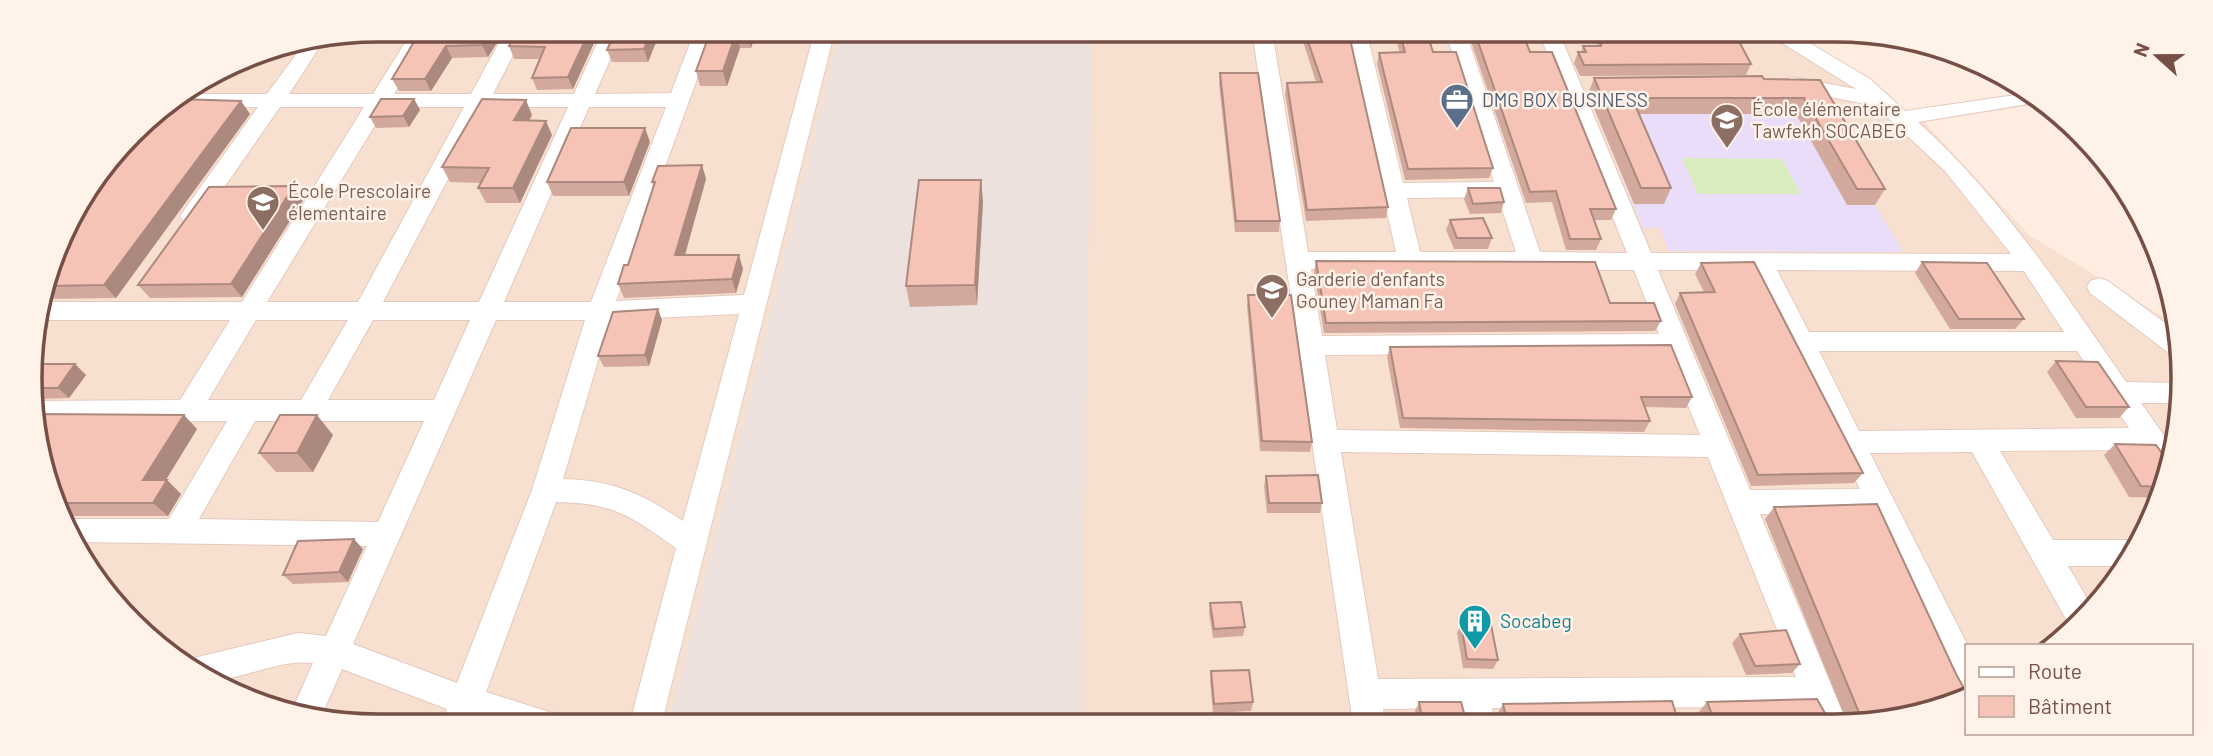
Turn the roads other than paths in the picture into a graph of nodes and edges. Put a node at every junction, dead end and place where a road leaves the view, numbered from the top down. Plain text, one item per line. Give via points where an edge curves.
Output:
1 (416, 42) edge
2 (509, 42) edge
3 (608, 42) edge
4 (701, 42) edge
5 (822, 42) edge
6 (1264, 42) edge
7 (1359, 42) edge
8 (1459, 42) edge
9 (1553, 42) edge
10 (1798, 42) edge
11 (311, 48) edge
12 (1764, 83) edge
13 (1571, 85) junction
14 (1598, 85) edge
15 (478, 100) junction
16 (583, 100) junction
17 (680, 100) junction
18 (2024, 100) edge
19 (188, 101) edge
20 (274, 101) junction
21 (379, 101) junction
22 (1882, 101) junction
23 (1901, 118) junction
24 (1507, 188) junction
25 (299, 189) dead end
26 (324, 189) junction
27 (210, 190) junction
28 (236, 190) edge
29 (1394, 191) junction
30 (179, 234) edge
31 (1298, 260) junction
32 (1410, 261) junction
33 (1531, 261) junction
34 (1644, 261) junction
35 (1761, 262) junction
36 (2031, 263) junction
37 (2099, 287) dead end
38 (140, 289) edge
39 (755, 304) junction
40 (48, 311) edge
41 (124, 311) junction
42 (249, 311) junction
43 (366, 311) junction
44 (486, 311) junction
45 (600, 311) junction
46 (2168, 339) edge
47 (2085, 341) junction
48 (1801, 342) junction
49 (1677, 343) junction
50 (1311, 346) junction
51 (2120, 392) junction
52 (2170, 393) edge
53 (309, 410) junction
54 (442, 410) junction
55 (44, 411) edge
56 (187, 411) junction
57 (247, 411) junction
58 (2152, 439) junction
59 (1325, 441) junction
60 (1980, 441) junction
61 (1851, 442) junction
62 (1719, 446) junction
63 (2162, 455) edge
64 (546, 490) junction
65 (1880, 500) junction
66 (1742, 502) junction
67 (79, 530) edge
68 (177, 532) junction
69 (386, 534) junction
70 (692, 543) junction
71 (2121, 553) edge
72 (2045, 554) junction
73 (2078, 611) edge
74 (334, 651) junction
75 (208, 668) edge
76 (1965, 672) edge
77 (1818, 692) junction
78 (309, 707) edge
79 (1366, 709) edge
80 (1476, 709) edge
81 (461, 714) edge
82 (648, 714) edge
83 (1827, 714) edge

1 - 21 street
2 - 15 street
3 - 16 street
4 - 17 street
5 - 39 street
6 - 31 street
7 - 29 street
8 - 24 street
9 - 13 street
10 - 22 street
11 - 20 street
12 - 22 street via 1790,83
13 - 14 street
13 - 34 street
15 - 16 street
15 - 21 street
15 - 43 street
16 - 17 street
16 - 44 street
17 - 45 street
18 - 23 street
19 - 20 street
20 - 21 street
20 - 27 street
21 - 26 street
22 - 23 street
23 - 36 street via 1953,166
24 - 29 street
24 - 33 street
25 - 26 street
26 - 42 street
27 - 28 street
27 - 30 street
29 - 32 street
31 - 32 street
31 - 50 street
32 - 33 street
33 - 34 street
34 - 35 street
34 - 49 street
35 - 36 street
35 - 48 street
36 - 47 street
37 - 46 street
38 - 41 street
39 - 45 street
39 - 70 street
40 - 41 street
41 - 42 street
42 - 43 street
42 - 56 street
43 - 44 street
43 - 53 street
44 - 45 street
44 - 54 street
45 - 64 street
47 - 48 street
47 - 51 street
48 - 61 street
49 - 50 street
49 - 62 street
50 - 59 street
51 - 52 street
51 - 58 street
53 - 54 street
53 - 57 street
54 - 69 street
55 - 56 street
56 - 57 street
57 - 68 street
58 - 60 street
58 - 63 street
59 - 62 street
59 - 79 street
60 - 61 street
60 - 72 street
61 - 65 street
62 - 66 street
64 - 70 street via 587,491 635,503
64 - 81 street
65 - 66 street
65 - 76 street
66 - 77 street
67 - 68 street
68 - 69 street
69 - 74 street
70 - 82 street
71 - 72 street
72 - 73 street
74 - 75 street via 298,648
74 - 78 street
74 - 81 street
77 - 80 street
77 - 83 street
79 - 80 street

